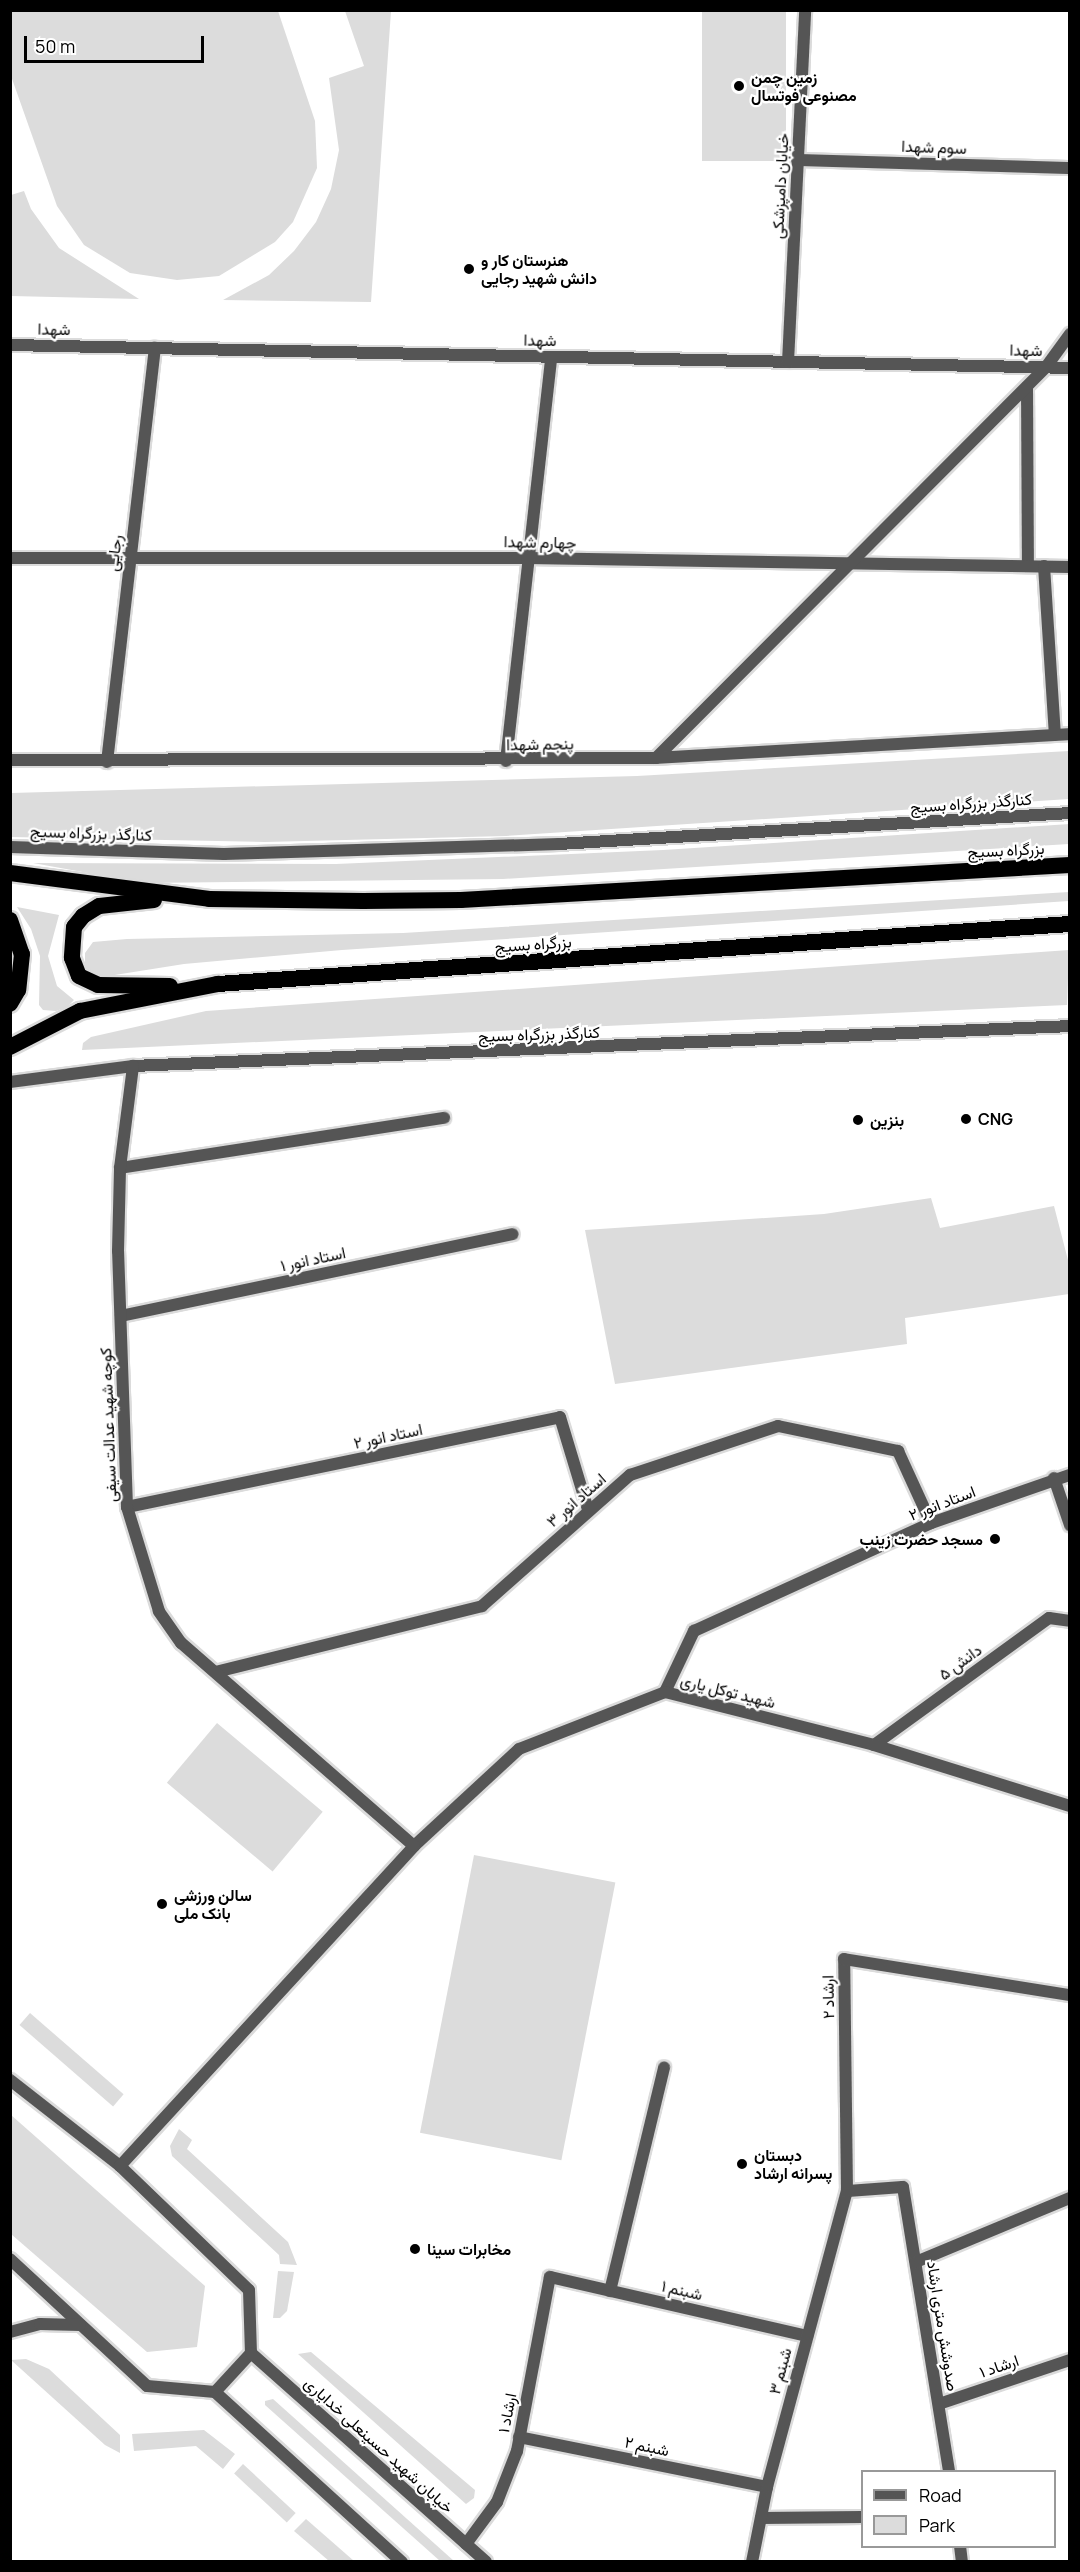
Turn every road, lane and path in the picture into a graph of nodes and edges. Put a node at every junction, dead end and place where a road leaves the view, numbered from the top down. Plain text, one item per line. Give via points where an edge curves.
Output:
1 (805, 10) edge
2 (797, 160) junction
3 (1070, 168) edge
4 (1070, 334) edge
5 (10, 345) edge
6 (154, 348) junction
7 (551, 357) junction
8 (788, 362) junction
9 (1046, 367) junction
10 (1070, 368) edge
11 (1027, 387) junction
12 (10, 558) edge
13 (527, 558) junction
14 (130, 559) junction
15 (848, 564) junction
16 (1028, 566) junction
17 (1044, 566) junction
18 (1070, 567) edge
19 (1070, 734) edge
20 (1055, 735) junction
21 (656, 758) junction
22 (10, 760) edge
23 (506, 761) junction
24 (107, 762) junction
25 (1070, 813) edge
26 (10, 848) edge
27 (1070, 865) edge
28 (10, 873) edge
29 (209, 899) junction
30 (10, 920) edge
31 (1070, 924) edge
32 (218, 984) junction
33 (10, 1004) edge
34 (1070, 1026) edge
35 (10, 1047) edge
36 (133, 1066) junction
37 (10, 1082) edge
38 (444, 1118) dead end
39 (120, 1168) junction
40 (512, 1234) dead end
41 (121, 1316) junction
42 (1070, 1475) edge
43 (1054, 1478) junction
44 (127, 1507) junction
45 (588, 1510) junction
46 (931, 1523) junction
47 (1070, 1525) edge
48 (1070, 1621) edge
49 (216, 1672) junction
50 (665, 1692) junction
51 (874, 1745) junction
52 (1070, 1806) edge
53 (414, 1845) junction
54 (1070, 1995) edge
55 (664, 2067) dead end
56 (10, 2080) edge
57 (120, 2166) junction
58 (847, 2191) junction
59 (1070, 2198) edge
60 (10, 2259) edge
61 (916, 2262) junction
62 (550, 2277) joint
63 (610, 2291) junction
64 (80, 2325) junction
65 (10, 2332) edge
66 (807, 2336) junction
67 (250, 2353) junction
68 (1070, 2360) edge
69 (215, 2392) junction
70 (939, 2404) junction
71 (519, 2437) junction
72 (949, 2470) edge
73 (767, 2487) junction
74 (861, 2517) edge
75 (761, 2518) junction
76 (466, 2544) junction
77 (402, 2562) edge
78 (486, 2562) edge
79 (752, 2562) edge

1 - 2 street, خیابان دامپزشکی
2 - 3 street, سوم شهدا
2 - 8 street, خیابان دامپزشکی
4 - 9 street
5 - 6 street, شهدا
6 - 7 street, شهدا
6 - 14 street, رجایی
7 - 8 street, شهدا
7 - 13 street
8 - 9 street, شهدا
9 - 10 street, شهدا
9 - 11 street
11 - 15 street
11 - 16 street
12 - 14 street, چهارم شهدا
13 - 14 street, چهارم شهدا
13 - 15 street, چهارم شهدا
13 - 23 street
14 - 24 street, رجایی
15 - 16 street, چهارم شهدا
15 - 21 street
16 - 17 street, چهارم شهدا
17 - 18 street, چهارم شهدا
17 - 20 street
19 - 20 street, پنجم شهدا
20 - 21 street, پنجم شهدا
21 - 23 street, پنجم شهدا
22 - 24 street, پنجم شهدا
23 - 24 street, پنجم شهدا
25 - 26 street, کنارگذر بزرگراه بسیج via 559,844 224,854
27 - 29 highway, بزرگراه بسیج via 461,900
28 - 29 highway, بزرگراه بسیج
29 - 32 highway via 99,906 74,927 70,943 79,976 98,985
30 - 33 highway via 22,954 18,990
31 - 32 highway, بزرگراه بسیج
32 - 35 highway, بزرگراه بسیج via 80,1011
34 - 36 street, کنارگذر بزرگراه بسیج
36 - 37 street, کنارگذر بزرگراه بسیج
36 - 39 street, کوچه شهید عدالت سیفی
38 - 39 street
39 - 41 street, کوچه شهید عدالت سیفی
40 - 41 street, استاد انور ۱
41 - 44 street, کوچه شهید عدالت سیفی
42 - 43 street, استاد انور ۲
43 - 46 street, استاد انور ۲
43 - 47 street
44 - 45 street, استاد انور ۲ via 560,1417
44 - 49 street, کوچه شهید عدالت سیفی via 159,1611 181,1643
45 - 46 street, استاد انور ۳ via 630,1475 778,1426 898,1452
45 - 49 street, استاد انور ۳ via 482,1606
46 - 50 street, استاد انور ۲ via 694,1632
48 - 51 street, دانش ۵ via 1049,1618
49 - 53 street, کوچه شهید عدالت سیفی
50 - 51 street, شهید توکل یاری
50 - 53 street, شهید توکل یاری via 519,1749
51 - 52 street, شهید توکل یاری
53 - 57 street, شهید توکل یاری
54 - 58 street, ارشاد ۲ via 844,1959
55 - 63 street
56 - 57 street
57 - 67 street via 249,2290
58 - 61 street, صدوشش متری ارشاد via 903,2187
58 - 66 street, شبنم ۳
59 - 61 street
60 - 64 street
61 - 70 street, صدوشش متری ارشاد
62 - 63 street, شبنم ۱
62 - 71 street, ارشاد ۱
63 - 66 street, شبنم ۱
64 - 65 street via 40,2325
64 - 69 street via 147,2386
66 - 73 street, شبنم ۳
67 - 69 street
67 - 76 street, خیابان شهید حسینعلی خدایاری
68 - 70 street, ارشاد ۱
69 - 77 street
70 - 72 street, صدوشش متری ارشاد
71 - 73 street, شبنم ۲
71 - 76 street, ارشاد ۱ via 497,2502
73 - 75 street, شبنم ۳
74 - 75 street
75 - 79 street, شبنم ۳
76 - 78 street, خیابان شهید حسینعلی خدایاری

